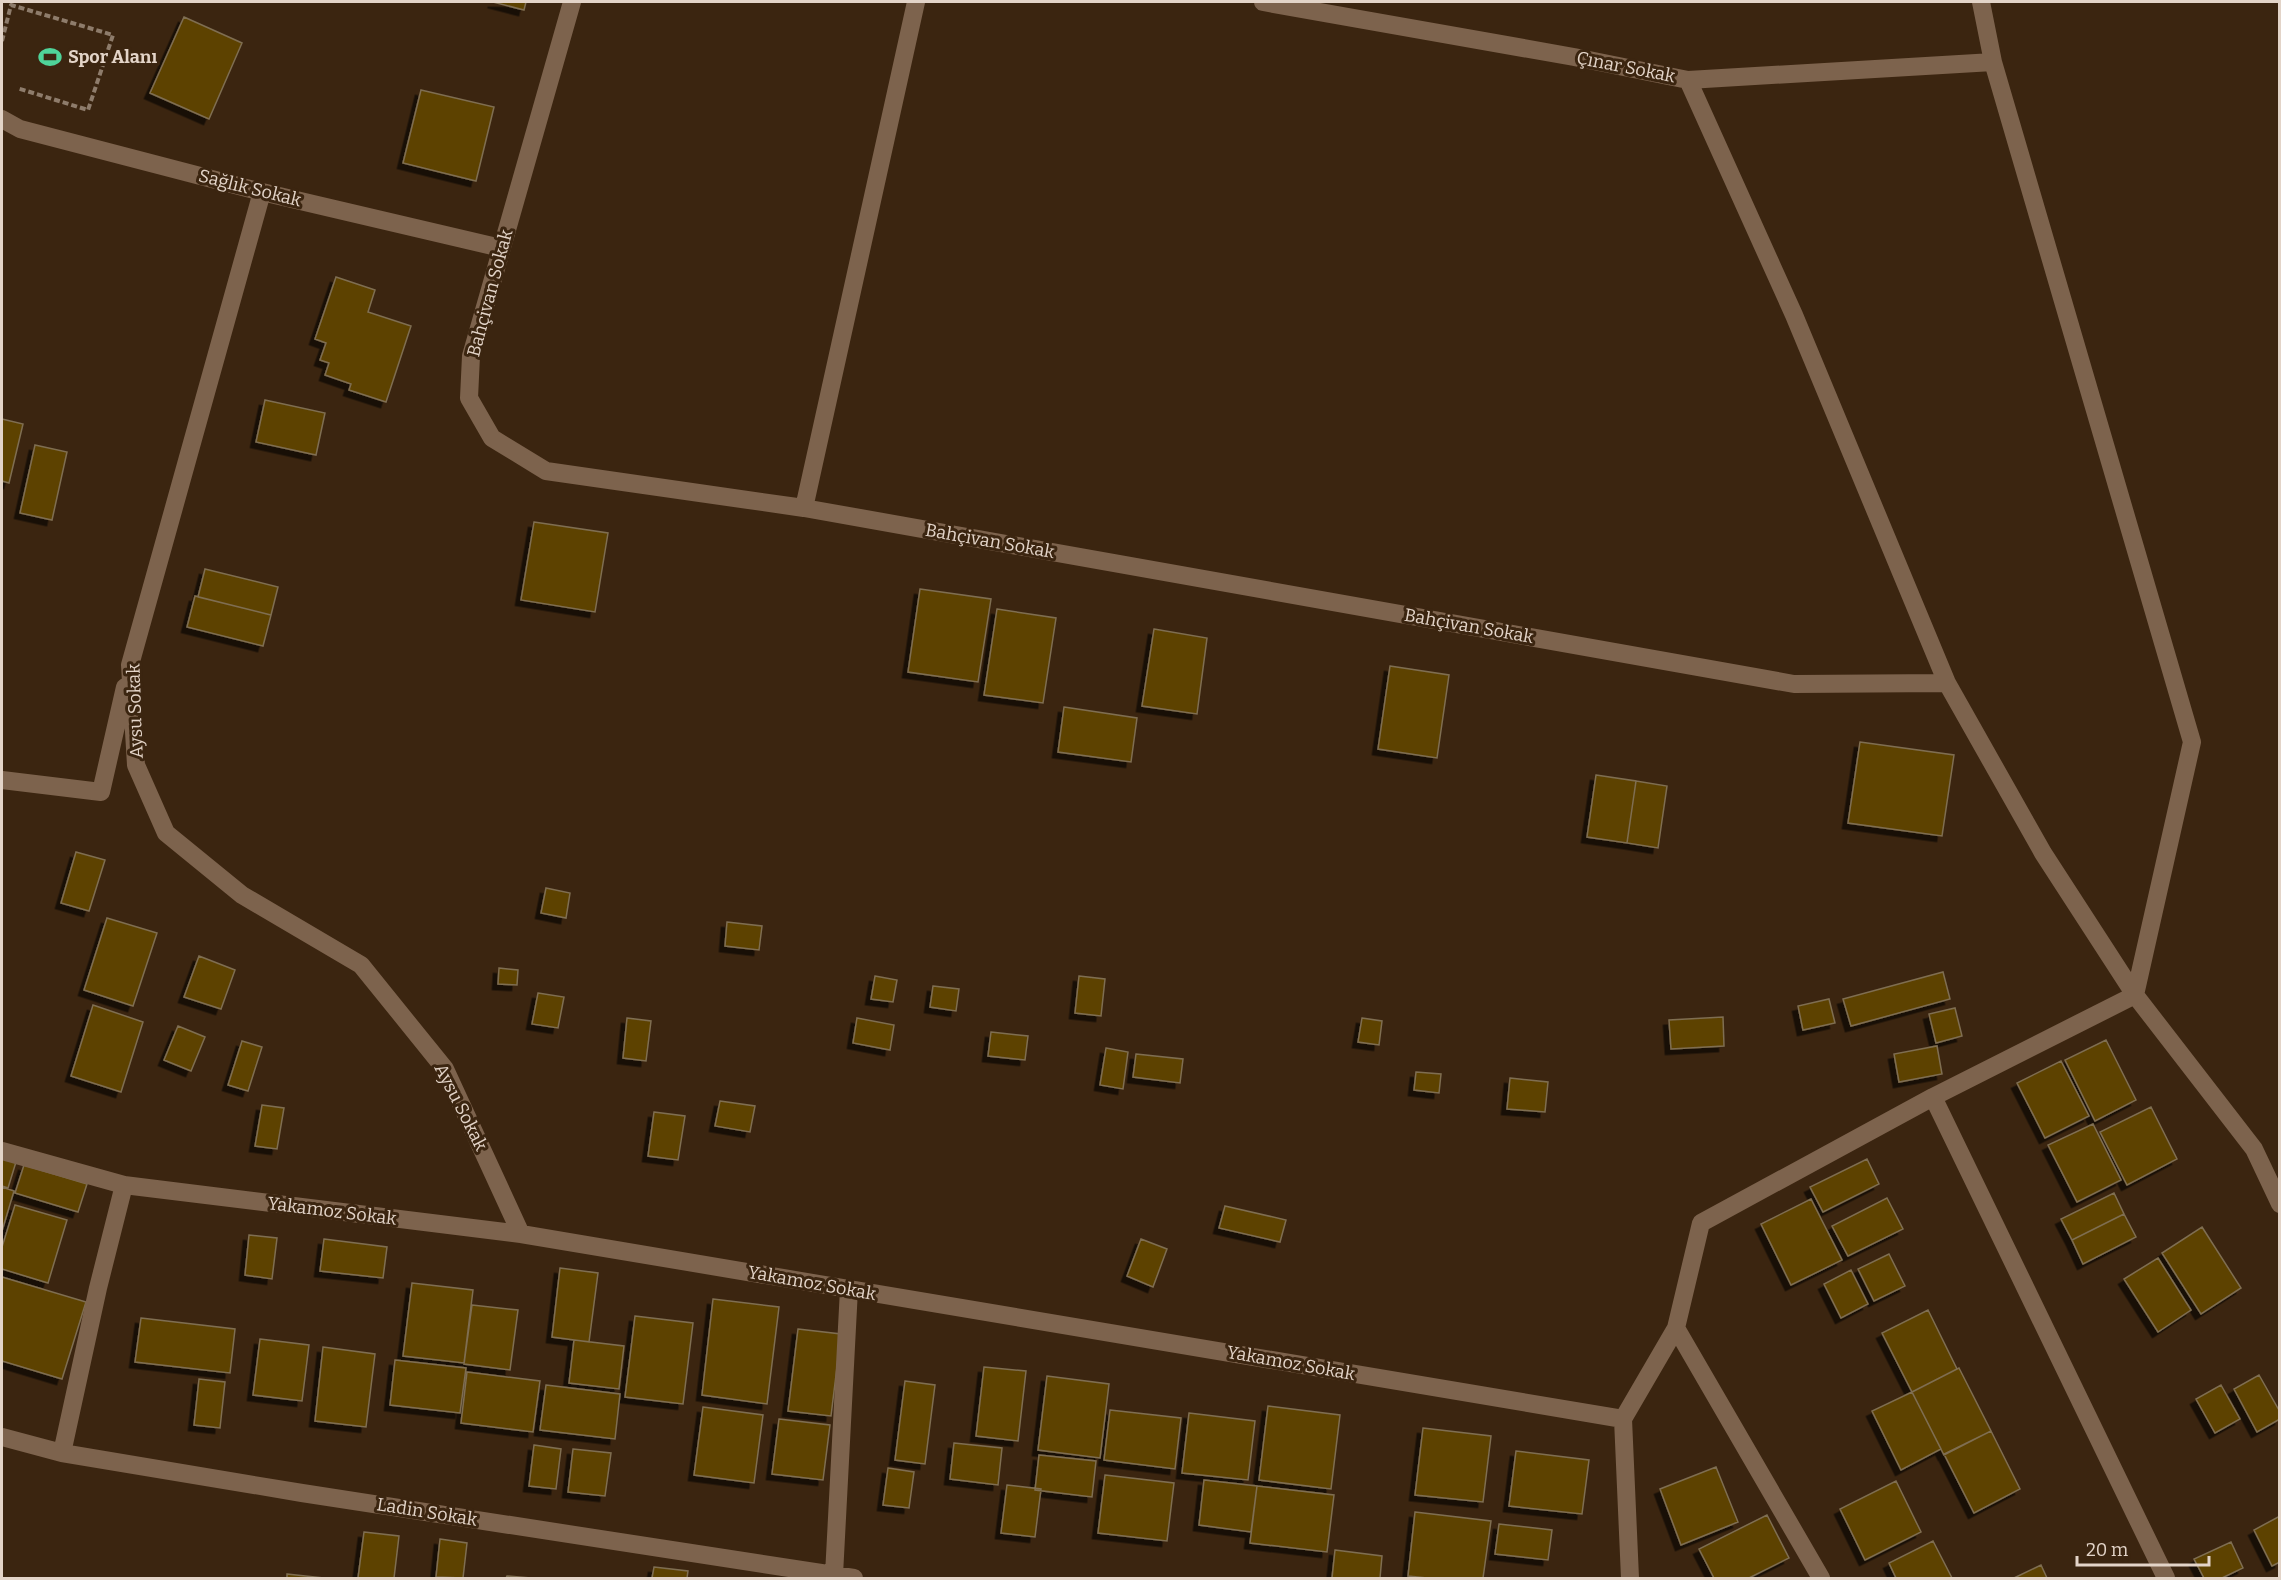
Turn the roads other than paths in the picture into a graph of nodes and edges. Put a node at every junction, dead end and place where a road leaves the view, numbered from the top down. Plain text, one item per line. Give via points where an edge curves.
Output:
1 (572, 2) edge
2 (916, 2) edge
3 (1263, 2) edge
4 (1981, 2) edge
5 (1993, 62) junction
6 (1688, 80) junction
7 (2, 119) edge
8 (262, 192) junction
9 (501, 248) junction
10 (804, 508) junction
11 (130, 665) junction
12 (1947, 683) junction
13 (2, 780) edge
14 (2135, 995) junction
15 (1933, 1097) junction
16 (2, 1151) edge
17 (124, 1185) junction
18 (2280, 1204) edge
19 (521, 1234) junction
20 (849, 1289) junction
21 (1676, 1328) junction
22 (1623, 1419) junction
23 (2, 1437) edge
24 (62, 1453) junction
25 (834, 1575) junction
26 (854, 1578) edge
27 (1630, 1578) edge
28 (1821, 1578) edge
29 (2166, 1578) edge

1 - 9 street, Bahçivan Sokak
2 - 10 street
3 - 6 street, Çınar Sokak
4 - 5 street
5 - 6 street, Çınar Sokak
5 - 14 street via 2192,742
6 - 12 street via 1794,315
7 - 8 street, Sağlık Sokak via 20,129
8 - 9 street, Sağlık Sokak
8 - 11 street, Aysu Sokak
9 - 10 street, Bahçivan Sokak via 471,356 469,398 492,438 546,471
10 - 12 street, Bahçivan Sokak via 1794,684
11 - 13 street via 101,792
11 - 19 street, Aysu Sokak via 136,765 166,833 242,895 361,965 445,1069
12 - 14 street via 2043,853
14 - 15 street
14 - 18 street via 2254,1149
15 - 21 street via 1701,1223
15 - 29 street
16 - 17 street, Yakamoz Sokak
17 - 19 street, Yakamoz Sokak
17 - 24 street
19 - 20 street, Yakamoz Sokak
20 - 22 street, Yakamoz Sokak
20 - 25 street
21 - 22 street
21 - 28 street
22 - 27 street
23 - 24 street, Ladin Sokak
24 - 25 street, Ladin Sokak
25 - 26 street, Ladin Sokak

